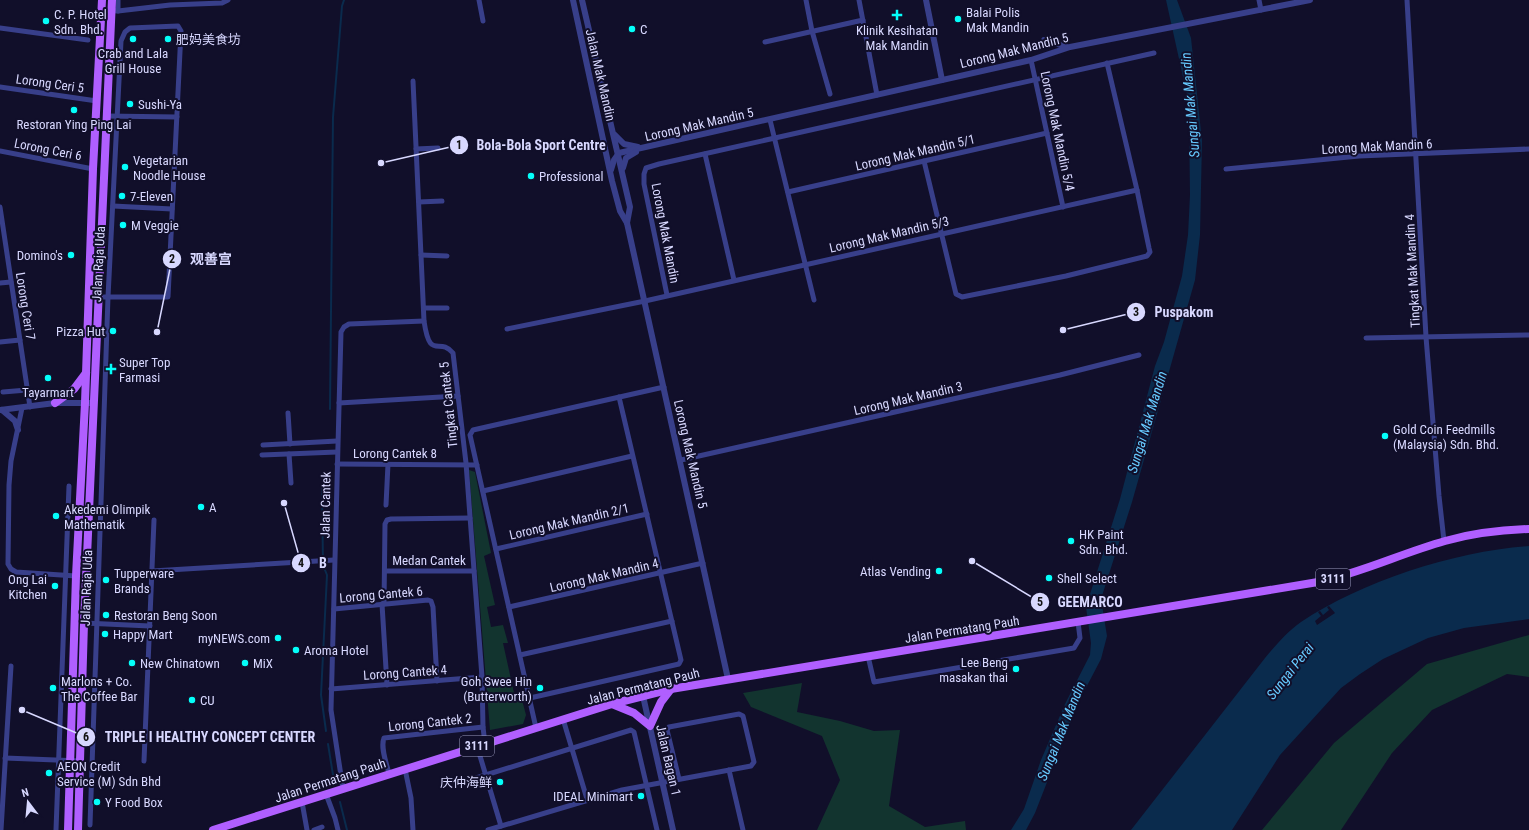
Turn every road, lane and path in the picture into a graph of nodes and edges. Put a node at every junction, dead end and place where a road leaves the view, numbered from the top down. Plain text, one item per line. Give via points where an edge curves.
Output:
1 (102, 0) edge
2 (112, 0) edge
3 (118, 0) edge
4 (228, 0) edge
5 (479, 0) edge
6 (573, 0) edge
7 (582, 0) edge
8 (806, 0) edge
9 (859, 0) edge
10 (926, 0) edge
11 (1259, 0) edge
12 (1310, 0) edge
13 (1408, 0) edge
14 (170, 2) edge
15 (102, 10) junction
16 (1261, 10) junction
17 (114, 11) junction
18 (863, 20) junction
19 (483, 21) dead end
20 (0, 28) edge
21 (812, 31) junction
22 (88, 40) dead end
23 (1044, 40) dead end
24 (765, 42) dead end
25 (1070, 47) junction
26 (1154, 53) dead end
27 (1031, 60) junction
28 (1107, 63) junction
29 (1036, 79) junction
30 (942, 80) junction
31 (413, 81) dead end
32 (0, 87) edge
33 (830, 94) dead end
34 (877, 95) junction
35 (97, 101) junction
36 (106, 116) junction
37 (118, 116) junction
38 (177, 118) junction
39 (770, 120) junction
40 (613, 132) junction
41 (1047, 133) junction
42 (604, 136) junction
43 (774, 137) junction
44 (649, 147) junction
45 (438, 148) dead end
46 (416, 149) junction
47 (1529, 149) edge
48 (0, 151) edge
49 (619, 153) junction
50 (705, 154) junction
51 (1417, 154) junction
52 (924, 161) junction
53 (92, 169) junction
54 (1226, 169) dead end
55 (622, 171) junction
56 (611, 173) junction
57 (1137, 190) junction
58 (788, 192) junction
59 (442, 201) dead end
60 (419, 202) junction
61 (113, 206) junction
62 (0, 207) edge
63 (1063, 207) junction
64 (172, 210) junction
65 (627, 223) junction
66 (1, 226) edge
67 (940, 234) junction
68 (421, 255) junction
69 (447, 256) dead end
70 (805, 264) junction
71 (734, 280) junction
72 (11, 282) junction
73 (0, 283) edge
74 (667, 295) junction
75 (97, 296) junction
76 (108, 297) junction
77 (645, 300) junction
78 (814, 300) dead end
79 (424, 308) junction
80 (447, 308) dead end
81 (424, 322) junction
82 (507, 329) dead end
83 (1529, 335) edge
84 (1426, 337) junction
85 (1366, 338) dead end
86 (20, 340) junction
87 (0, 342) edge
88 (1139, 355) dead end
89 (86, 373) junction
90 (664, 387) junction
91 (27, 390) junction
92 (3, 392) dead end
93 (458, 396) junction
94 (619, 397) junction
95 (56, 403) junction
96 (89, 403) junction
97 (339, 403) junction
98 (22, 408) junction
99 (30, 408) junction
100 (1, 410) edge
101 (288, 413) dead end
102 (18, 430) junction
103 (337, 441) junction
104 (290, 444) junction
105 (263, 445) dead end
106 (337, 452) junction
107 (289, 454) junction
108 (262, 455) dead end
109 (632, 456) junction
110 (681, 460) junction
111 (466, 463) junction
112 (337, 464) junction
113 (388, 464) junction
114 (477, 464) junction
115 (291, 483) dead end
116 (69, 486) dead end
117 (482, 491) junction
118 (386, 506) dead end
119 (648, 514) junction
120 (470, 518) junction
121 (154, 520) dead end
122 (1529, 529) edge
123 (1444, 541) junction
124 (496, 549) junction
125 (332, 560) junction
126 (703, 563) junction
127 (152, 571) junction
128 (385, 571) junction
129 (474, 571) junction
130 (661, 573) junction
131 (66, 575) junction
132 (76, 576) junction
133 (383, 604) junction
134 (509, 607) junction
135 (334, 609) junction
136 (672, 620) junction
137 (1078, 622) junction
138 (84, 623) junction
139 (96, 624) junction
140 (150, 626) junction
141 (520, 655) junction
142 (868, 656) junction
143 (10, 666) dead end
144 (482, 677) junction
145 (728, 679) junction
146 (437, 681) junction
147 (387, 684) junction
148 (331, 689) junction
149 (671, 689) junction
150 (643, 696) junction
151 (530, 698) junction
152 (612, 704) junction
153 (563, 719) junction
154 (650, 726) junction
155 (482, 727) junction
156 (536, 728) junction
157 (481, 745) junction
158 (572, 748) junction
159 (5, 758) junction
160 (59, 760) junction
161 (70, 760) junction
162 (81, 761) junction
163 (144, 761) dead end
164 (405, 769) junction
165 (730, 770) junction
166 (389, 774) junction
167 (486, 775) junction
168 (476, 778) dead end
169 (679, 779) junction
170 (663, 782) junction
171 (646, 784) junction
172 (343, 789) junction
173 (328, 794) junction
174 (587, 799) junction
175 (302, 802) junction
176 (90, 825) dead end
177 (502, 826) junction
178 (322, 827) dead end
179 (225, 828) edge
180 (2, 830) edge
181 (56, 830) edge
182 (68, 830) edge
183 (78, 830) edge
184 (213, 830) edge
185 (307, 830) edge
186 (314, 830) edge
187 (338, 830) edge
188 (413, 830) edge
189 (488, 830) edge
190 (657, 830) edge
191 (673, 830) edge
192 (743, 830) edge

1 - 15 main road, Jalan Raja Uda
2 - 17 main road, Jalan Raja Uda
3 - 17 street
4 - 14 street via 222,3
5 - 19 street
6 - 42 street, Jalan Mak Mandin
7 - 40 street, Jalan Mak Mandin
8 - 21 street
9 - 18 street
10 - 30 street
11 - 16 street
12 - 16 street, Lorong Mak Mandin 5
13 - 51 street, Tingkat Mak Mandin 4
14 - 17 street
15 - 17 street
15 - 35 main road, Jalan Raja Uda
16 - 25 street, Lorong Mak Mandin 5
17 - 36 main road, Jalan Raja Uda
18 - 21 street
18 - 34 street
20 - 22 street
21 - 24 street
21 - 33 street
23 - 25 street via 1062,47
25 - 27 street, Lorong Mak Mandin 5
26 - 28 street
27 - 29 street, Lorong Mak Mandin 5/4
27 - 30 street, Lorong Mak Mandin 5
28 - 29 street
28 - 57 street
29 - 41 street, Lorong Mak Mandin 5/4
29 - 43 street
30 - 34 street, Lorong Mak Mandin 5
31 - 46 street, Tingkat Cantek 5
32 - 35 street, Lorong Ceri 5
34 - 39 street, Lorong Mak Mandin 5
35 - 53 main road, Jalan Raja Uda
36 - 37 street
36 - 75 main road, Jalan Raja Uda
37 - 38 street
37 - 38 street, Jalan Raja Uda via 122,36 130,28 178,26 180,28
37 - 61 street, Jalan Raja Uda
38 - 64 street, Jalan Raja Uda
39 - 43 street
39 - 44 street, Lorong Mak Mandin 5
40 - 44 street via 624,144 631,147
40 - 49 street, Jalan Mak Mandin
41 - 52 street, Lorong Mak Mandin 5/1
41 - 63 street, Lorong Mak Mandin 5/4
42 - 49 street via 612,149
42 - 56 street, Jalan Mak Mandin
43 - 50 street
43 - 58 street
44 - 49 street, Lorong Mak Mandin 5
44 - 55 street via 626,158
45 - 46 street
46 - 60 street, Tingkat Cantek 5
47 - 51 street, Lorong Mak Mandin 6
48 - 53 street, Lorong Ceri 6
49 - 55 street, Lorong Mak Mandin 5
49 - 56 street via 614,160
50 - 71 street
50 - 74 street, Lorong Mak Mandin via 652,165 646,168 644,174
51 - 54 street, Lorong Mak Mandin 6 via 1316,159
51 - 84 street, Tingkat Mak Mandin 4
52 - 58 street, Lorong Mak Mandin 5/1
52 - 67 street
53 - 89 main road, Jalan Raja Uda
55 - 65 street, Lorong Mak Mandin 5 via 630,207
56 - 65 street, Jalan Mak Mandin via 620,211
57 - 63 street, Lorong Mak Mandin 5/3
57 - 67 street via 1150,252 1147,256 1066,276 962,297 956,294
58 - 70 street
59 - 60 street
60 - 68 street, Tingkat Cantek 5
61 - 64 street
61 - 76 street, Jalan Raja Uda
62 - 66 street, Lorong Ceri 7
63 - 67 street, Lorong Mak Mandin 5/3
64 - 76 street, Jalan Raja Uda via 168,298
65 - 77 street, Lorong Mak Mandin 5
66 - 72 street, Lorong Ceri 7
67 - 70 street, Lorong Mak Mandin 5/3
68 - 69 street
68 - 79 street, Tingkat Cantek 5
70 - 71 street, Lorong Mak Mandin 5/3
70 - 78 street
71 - 74 street, Lorong Mak Mandin 5/3
72 - 73 street
72 - 86 street, Lorong Ceri 7
74 - 77 street, Lorong Mak Mandin 5/3
75 - 76 street
75 - 96 main road, Jalan Raja Uda
76 - 139 street, Jalan Raja Uda
77 - 82 street
77 - 90 street, Lorong Mak Mandin 5
79 - 80 street
79 - 81 street, Tingkat Cantek 5
81 - 93 street, Tingkat Cantek 5 via 427,340 432,345 450,348 453,353
81 - 97 street, Jalan Cantek via 348,324 344,327 341,332
83 - 84 street
84 - 85 street
84 - 123 street, Tingkat Mak Mandin 4
86 - 87 street
86 - 91 street, Lorong Ceri 7
88 - 110 street, Lorong Mak Mandin 3
89 - 95 main road via 74,389
89 - 96 main road, Jalan Raja Uda
90 - 94 street
90 - 110 street, Lorong Mak Mandin 5
91 - 92 street
91 - 99 street, Lorong Ceri 7
93 - 97 street
93 - 111 street, Tingkat Cantek 5
94 - 109 street
94 - 114 street via 473,430 470,435
95 - 96 street
95 - 99 street
96 - 132 main road, Jalan Raja Uda
96 - 138 main road, Jalan Raja Uda
97 - 103 street, Jalan Cantek
98 - 99 street
98 - 100 street
98 - 102 street
100 - 102 street via 15,421
101 - 104 street
102 - 131 street via 9,485 8,564 16,572
103 - 104 street
103 - 106 street, Jalan Cantek
104 - 105 street
106 - 107 street
106 - 112 street, Jalan Cantek
107 - 108 street
107 - 115 street
109 - 117 street
109 - 119 street
110 - 126 street, Lorong Mak Mandin 5
111 - 113 street, Lorong Cantek 8
111 - 114 street, Lorong Cantek 8
111 - 120 street, Tingkat Cantek 5
112 - 113 street, Lorong Cantek 8
112 - 125 street, Jalan Cantek
113 - 118 street
114 - 117 street
116 - 131 street
117 - 124 street
119 - 124 street, Lorong Mak Mandin 2/1
119 - 130 street
120 - 128 street via 387,520
120 - 129 street, Tingkat Cantek 5
121 - 127 street
122 - 123 main road, Jalan Permatang Pauh / 3111 via 1497,530
123 - 137 main road, Jalan Permatang Pauh / 3111 via 1337,578
124 - 134 street
125 - 127 street
125 - 135 street, Jalan Cantek
126 - 130 street, Lorong Mak Mandin 4
126 - 145 street, Lorong Mak Mandin 5
127 - 140 street
128 - 129 street, Medan Cantek
128 - 133 street
129 - 144 street, Tingkat Cantek 5
130 - 134 street, Lorong Mak Mandin 4
130 - 136 street
131 - 132 street
131 - 160 street
132 - 161 main road, Jalan Raja Uda
133 - 135 street, Lorong Cantek 6
133 - 146 street, Lorong Cantek 6 via 431,601
133 - 147 street
134 - 141 street
135 - 148 street, Jalan Cantek
136 - 141 street
136 - 151 street via 681,660 679,664
137 - 142 main road, Jalan Permatang Pauh / 3111
137 - 142 street via 1080,638 1074,648 888,680 874,682
138 - 139 street
138 - 162 main road, Jalan Raja Uda
139 - 140 street
139 - 176 street, Jalan Raja Uda
140 - 163 street
141 - 151 street
142 - 145 main road, Jalan Permatang Pauh / 3111
143 - 159 street
144 - 146 street, Lorong Cantek 4
144 - 155 street, Tingkat Cantek 5
145 - 149 main road, Jalan Permatang Pauh / 3111
146 - 147 street, Lorong Cantek 4
147 - 148 street, Lorong Cantek 4
148 - 172 street, Jalan Cantek via 330,710
149 - 150 main road, Jalan Permatang Pauh / 3111
149 - 154 main road via 661,702
150 - 152 main road, Jalan Permatang Pauh / 3111
150 - 154 street, Jalan Bagan 1
151 - 156 street
152 - 153 main road, Jalan Permatang Pauh / 3111
152 - 154 main road via 634,713
153 - 156 main road, Jalan Permatang Pauh / 3111
153 - 158 street
154 - 170 street, Jalan Bagan 1
155 - 157 street, Tingkat Cantek 5
155 - 166 street, Lorong Cantek 2 via 385,737 382,740
156 - 157 main road, Jalan Permatang Pauh / 3111
157 - 164 main road, Jalan Permatang Pauh / 3111
157 - 167 street
158 - 167 street
158 - 171 street, Jalan Bagan 1 via 631,730 634,732
158 - 174 street
159 - 160 street
159 - 180 street
160 - 161 street
160 - 181 street
161 - 162 street
161 - 182 main road, Jalan Raja Uda
162 - 183 main road, Jalan Raja Uda
164 - 166 main road, Jalan Permatang Pauh / 3111
164 - 188 street via 412,798
165 - 169 street
165 - 169 street via 751,766 754,762 743,716 739,714 669,727 667,730
165 - 192 street
166 - 172 main road, Jalan Permatang Pauh / 3111
167 - 168 street
167 - 177 street
169 - 170 street
170 - 171 street
170 - 191 street, Jalan Bagan 1
171 - 174 street
171 - 190 street, Jalan Bagan 1
172 - 173 main road, Jalan Permatang Pauh / 3111
173 - 175 main road, Jalan Permatang Pauh / 3111
173 - 187 street
174 - 177 street
175 - 179 main road, Jalan Permatang Pauh / 3111
175 - 185 street
177 - 189 street
178 - 186 street
179 - 184 main road, Jalan Permatang Pauh / 3111

